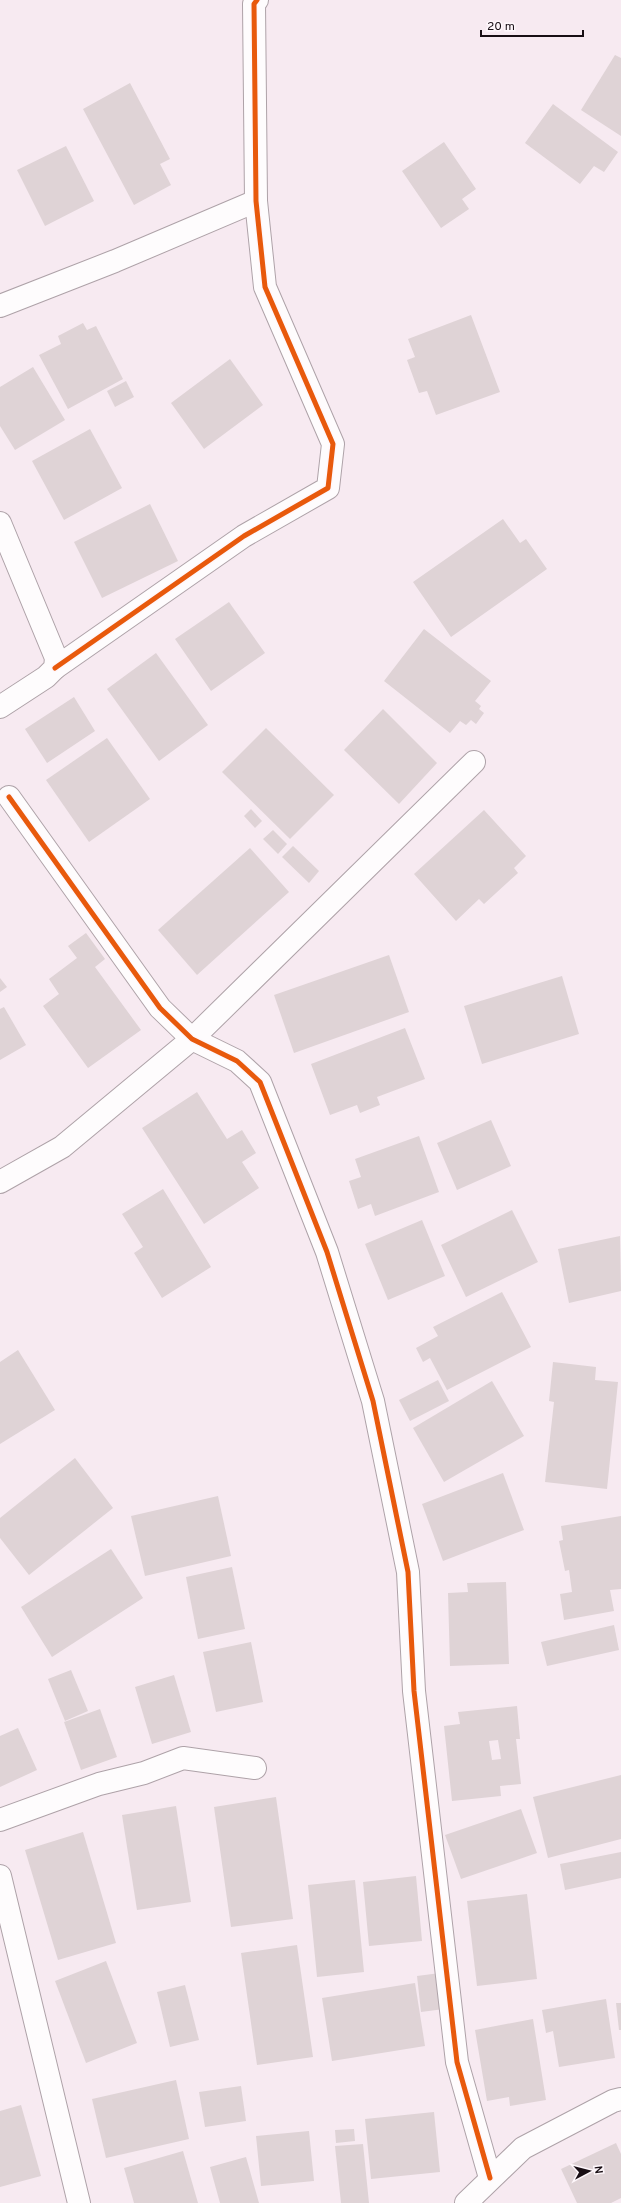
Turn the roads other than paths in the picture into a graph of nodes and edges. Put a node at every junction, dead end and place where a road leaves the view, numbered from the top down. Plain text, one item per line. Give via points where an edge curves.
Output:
1 (257, 0) edge
2 (256, 201) junction
3 (0, 306) edge
4 (0, 523) edge
5 (55, 668) junction
6 (0, 707) edge
7 (474, 762) dead end
8 (3, 794) edge
9 (192, 1039) junction
10 (0, 1182) edge
11 (255, 1768) dead end
12 (0, 1820) edge
13 (0, 1876) edge
14 (621, 2099) edge
15 (490, 2178) junction
16 (79, 2203) edge
17 (466, 2203) edge

1 - 2 street via 254,4
2 - 3 street via 114,262
2 - 5 street via 265,287 333,444 328,488 244,536
4 - 5 street via 56,658
5 - 6 street via 46,677
7 - 9 street
8 - 9 street via 160,1008
9 - 10 street via 62,1147
9 - 15 street via 237,1061 260,1082 327,1252 374,1401 408,1572 414,1691 458,2062
11 - 12 street via 183,1758 144,1773 99,1784
13 - 16 street
14 - 15 street via 523,2148
15 - 17 street

